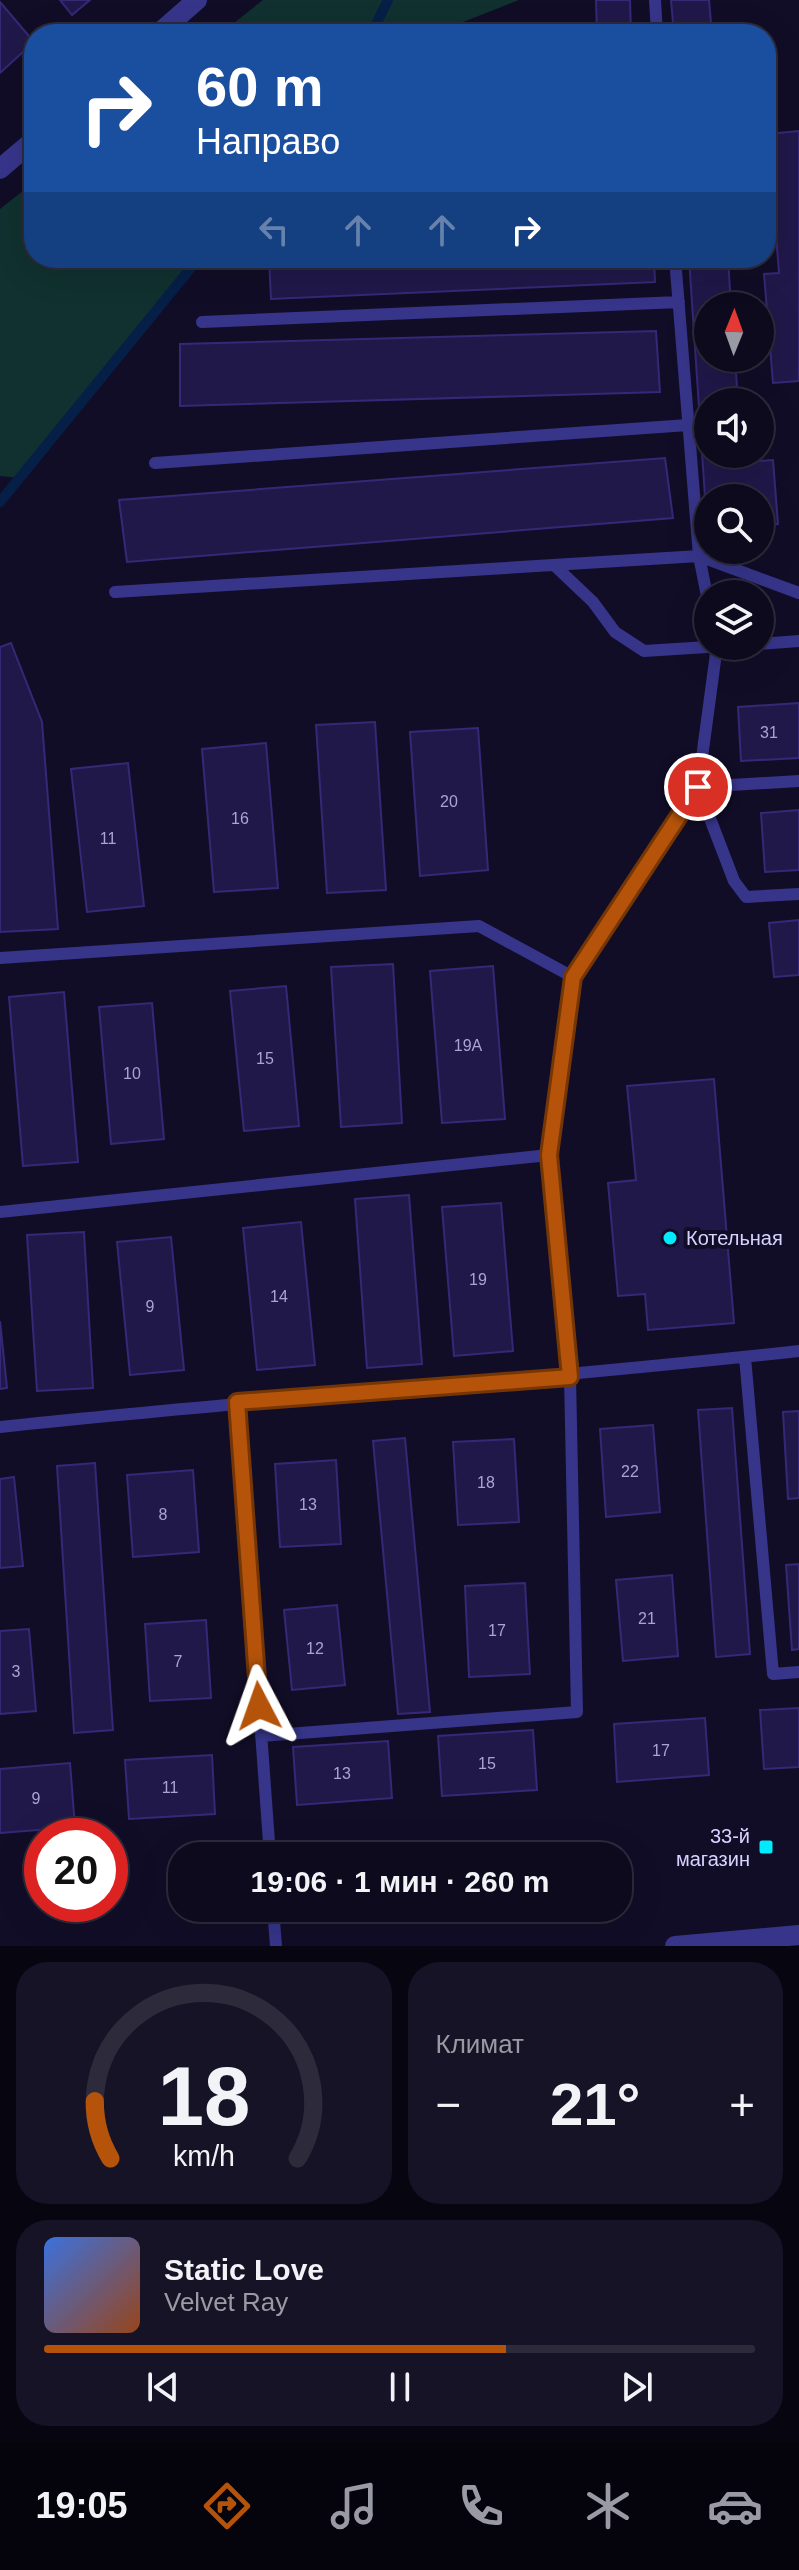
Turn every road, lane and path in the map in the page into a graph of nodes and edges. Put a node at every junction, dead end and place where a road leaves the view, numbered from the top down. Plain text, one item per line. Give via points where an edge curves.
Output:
1 (197, 0) edge
2 (655, 0) edge
3 (169, 24) edge
4 (656, 24) edge
5 (24, 149) edge
6 (0, 169) edge
7 (676, 268) edge
8 (679, 302) junction
9 (202, 322) dead end
10 (688, 425) junction
11 (155, 463) dead end
12 (694, 496) edge
13 (694, 556) edge
14 (721, 564) edge
15 (554, 565) junction
16 (115, 592) dead end
17 (799, 593) edge
18 (799, 641) edge
19 (774, 643) edge
20 (694, 648) edge
21 (715, 660) edge
22 (799, 781) edge
23 (698, 787) junction
24 (799, 894) edge
25 (0, 958) edge
26 (573, 977) junction
27 (549, 1155) junction
28 (0, 1212) edge
29 (799, 1351) edge
30 (745, 1357) junction
31 (570, 1377) junction
32 (237, 1402) junction
33 (0, 1427) edge
34 (799, 1672) edge
35 (261, 1736) junction
36 (269, 1842) edge
37 (274, 1922) edge
38 (799, 1935) edge
39 (276, 1946) edge
40 (675, 1946) edge

1 - 3 street
2 - 4 lane
5 - 6 street
7 - 8 lane
8 - 9 lane
8 - 10 lane
10 - 11 lane
10 - 12 lane
13 - 15 lane
14 - 17 lane
15 - 16 lane
15 - 20 lane via 615,632 644,651
18 - 19 lane
21 - 23 lane
22 - 23 lane
23 - 24 lane via 734,881 746,897
23 - 26 lane
25 - 26 lane via 479,926
26 - 27 lane
27 - 28 lane
27 - 31 lane
29 - 30 lane
30 - 31 lane
30 - 34 lane via 773,1674
31 - 32 lane
31 - 35 lane via 577,1712
32 - 33 lane
32 - 35 lane
35 - 36 lane
37 - 39 lane
38 - 40 street

